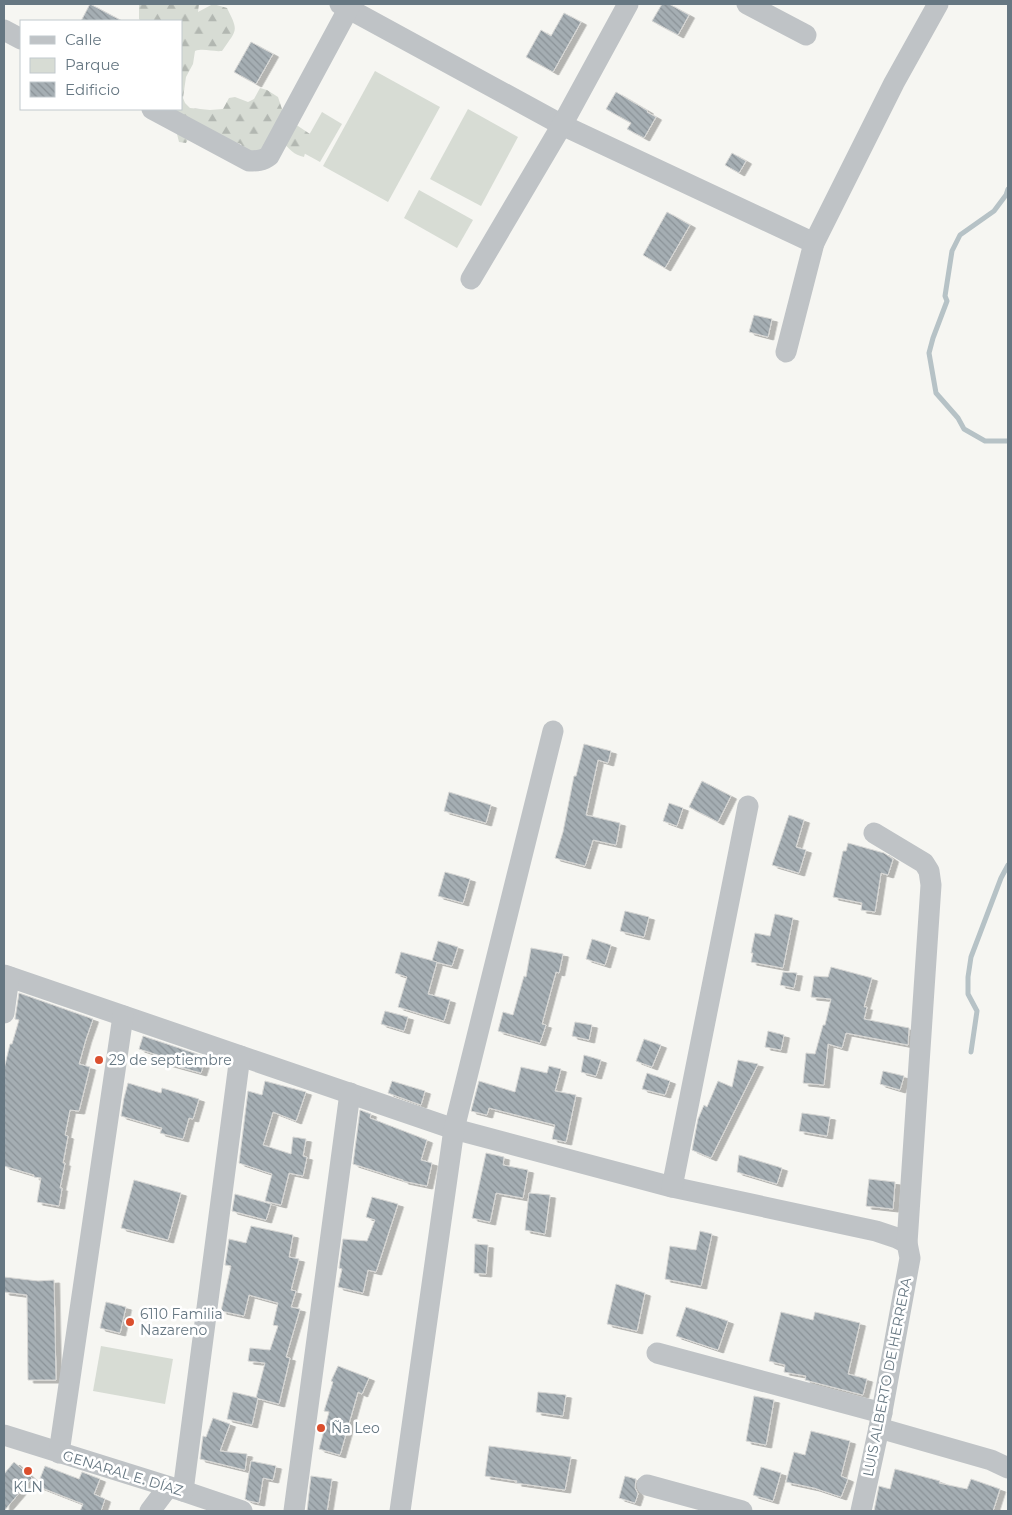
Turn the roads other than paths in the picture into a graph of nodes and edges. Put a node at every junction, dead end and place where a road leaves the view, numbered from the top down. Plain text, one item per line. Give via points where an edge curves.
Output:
1 (628, 4) edge
2 (747, 4) edge
3 (938, 4) edge
4 (347, 5) edge
5 (4, 30) edge
6 (806, 35) dead end
7 (20, 38) edge
8 (154, 110) edge
9 (562, 125) junction
10 (814, 243) junction
11 (471, 279) dead end
12 (786, 352) dead end
13 (553, 731) dead end
14 (748, 806) dead end
15 (874, 833) dead end
16 (6, 976) edge
17 (4, 1013) edge
18 (124, 1016) junction
19 (240, 1056) junction
20 (350, 1093) junction
21 (454, 1129) junction
22 (672, 1187) junction
23 (907, 1243) junction
24 (656, 1353) dead end
25 (880, 1420) junction
26 (4, 1435) edge
27 (60, 1453) junction
28 (1008, 1468) edge
29 (647, 1485) dead end
30 (175, 1489) junction
31 (150, 1511) edge
32 (242, 1511) edge
33 (294, 1511) edge
34 (400, 1511) edge
35 (742, 1511) edge
36 (861, 1511) edge

1 - 9 street
2 - 6 street
3 - 10 street via 894,83
4 - 8 street via 266,160 249,161
4 - 9 street
5 - 7 street
9 - 10 street
9 - 11 street
10 - 12 street
13 - 21 street
14 - 22 street
15 - 23 street, LUIS ALBERTO DE HERRERA via 924,863 931,878
16 - 17 street
16 - 18 street
18 - 19 street
18 - 27 street
19 - 20 street
19 - 30 street
20 - 21 street
20 - 33 street
21 - 22 street
21 - 34 street
22 - 23 street via 876,1231
23 - 25 street, LUIS ALBERTO DE HERRERA via 910,1258
24 - 25 street
25 - 28 street
25 - 36 street, LUIS ALBERTO DE HERRERA
26 - 27 street, GENARAL E. DÍAZ
27 - 30 street, GENARAL E. DÍAZ
29 - 35 street
30 - 31 street
30 - 32 street, GENARAL E. DÍAZ

